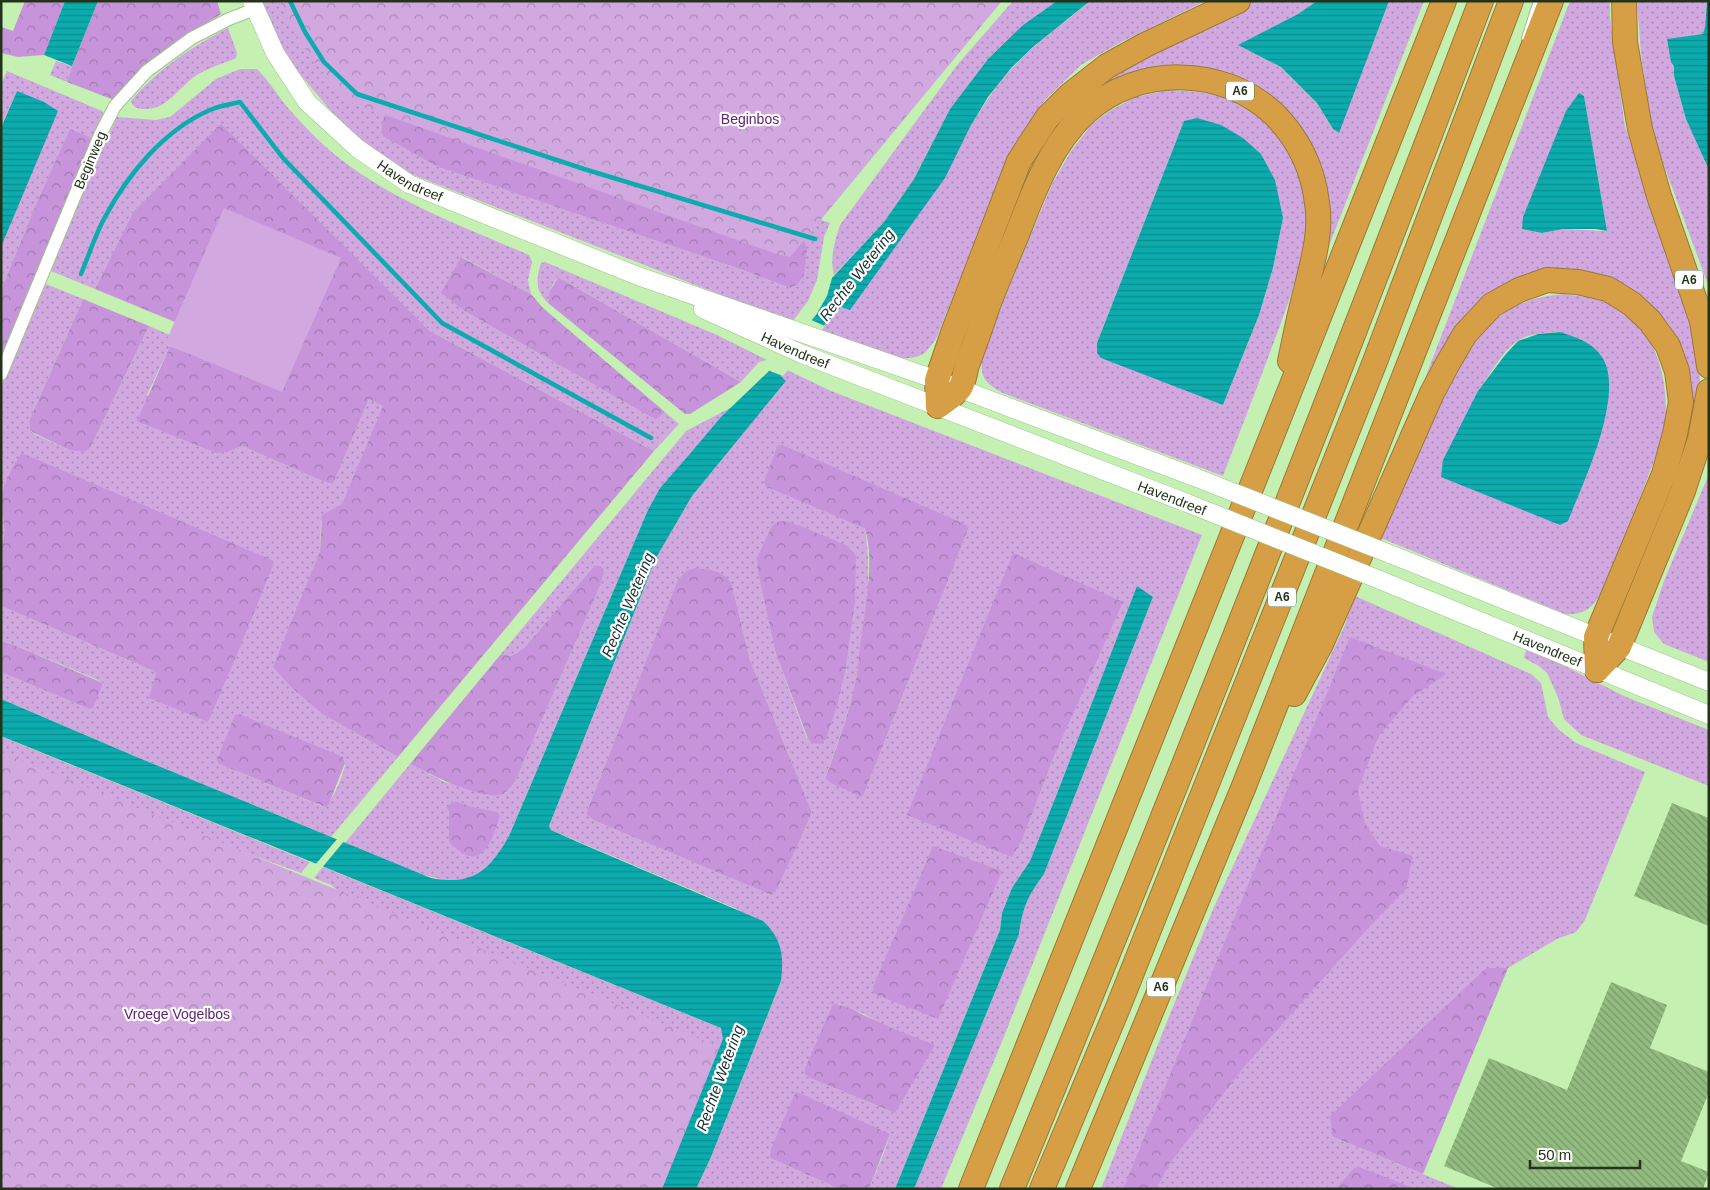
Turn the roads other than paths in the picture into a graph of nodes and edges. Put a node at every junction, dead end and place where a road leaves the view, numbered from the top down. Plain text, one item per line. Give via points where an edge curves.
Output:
1 (1238, 1) edge
2 (1444, 1) edge
3 (1481, 1) edge
4 (1511, 1) edge
5 (1537, 1) edge
6 (1551, 1) edge
7 (1624, 1) edge
8 (253, 5) edge
9 (1524, 48) dead end
10 (1522, 57) dead end
11 (1516, 93) junction
12 (638, 276) junction
13 (1709, 366) edge
14 (1, 374) edge
15 (937, 380) junction
16 (960, 388) junction
17 (1709, 391) edge
18 (938, 406) junction
19 (1276, 428) junction
20 (1596, 637) junction
21 (1619, 647) junction
22 (1598, 670) junction
23 (1709, 682) edge
24 (1709, 715) edge
25 (1244, 786) junction
26 (971, 1189) edge
27 (1012, 1189) edge
28 (1042, 1189) edge
29 (1078, 1189) edge

1 - 15 highway via 1106,66 1047,118 1020,161
2 - 19 highway, A6
3 - 27 highway, A6 via 1207,708
4 - 28 highway, A6 via 1312,520
5 - 9 lane
6 - 11 highway, A6
7 - 13 highway, A6 via 1624,42 1640,129 1659,196 1702,321
8 - 12 main road, Havendreef via 275,53 308,102 357,148 409,184
8 - 14 street, Beginweg via 192,38 147,71 115,106
10 - 11 lane, A6
11 - 25 highway, A6
12 - 15 main road, Havendreef
12 - 18 main road, Havendreef via 691,304 802,354
15 - 16 main road, Havendreef
15 - 18 highway
16 - 18 highway
16 - 19 highway, A6 via 992,295 1029,203 1065,135 1087,111 1114,93 1138,83 1183,77 1207,80 1254,98 1267,109 1291,134 1313,178 1318,232
16 - 20 main road, Havendreef, bridge via 1198,478
17 - 21 highway via 1700,439 1683,491
18 - 22 main road, Havendreef, bridge via 1380,580
19 - 26 highway, A6
20 - 21 main road, Havendreef
20 - 22 highway
20 - 25 highway, A6 via 1664,474 1681,402 1677,371 1668,346 1650,321 1632,304 1608,289 1578,282 1547,280 1492,305 1466,334 1448,363 1321,644
21 - 22 highway
21 - 23 main road, Havendreef
22 - 24 main road, Havendreef
25 - 29 highway, A6

